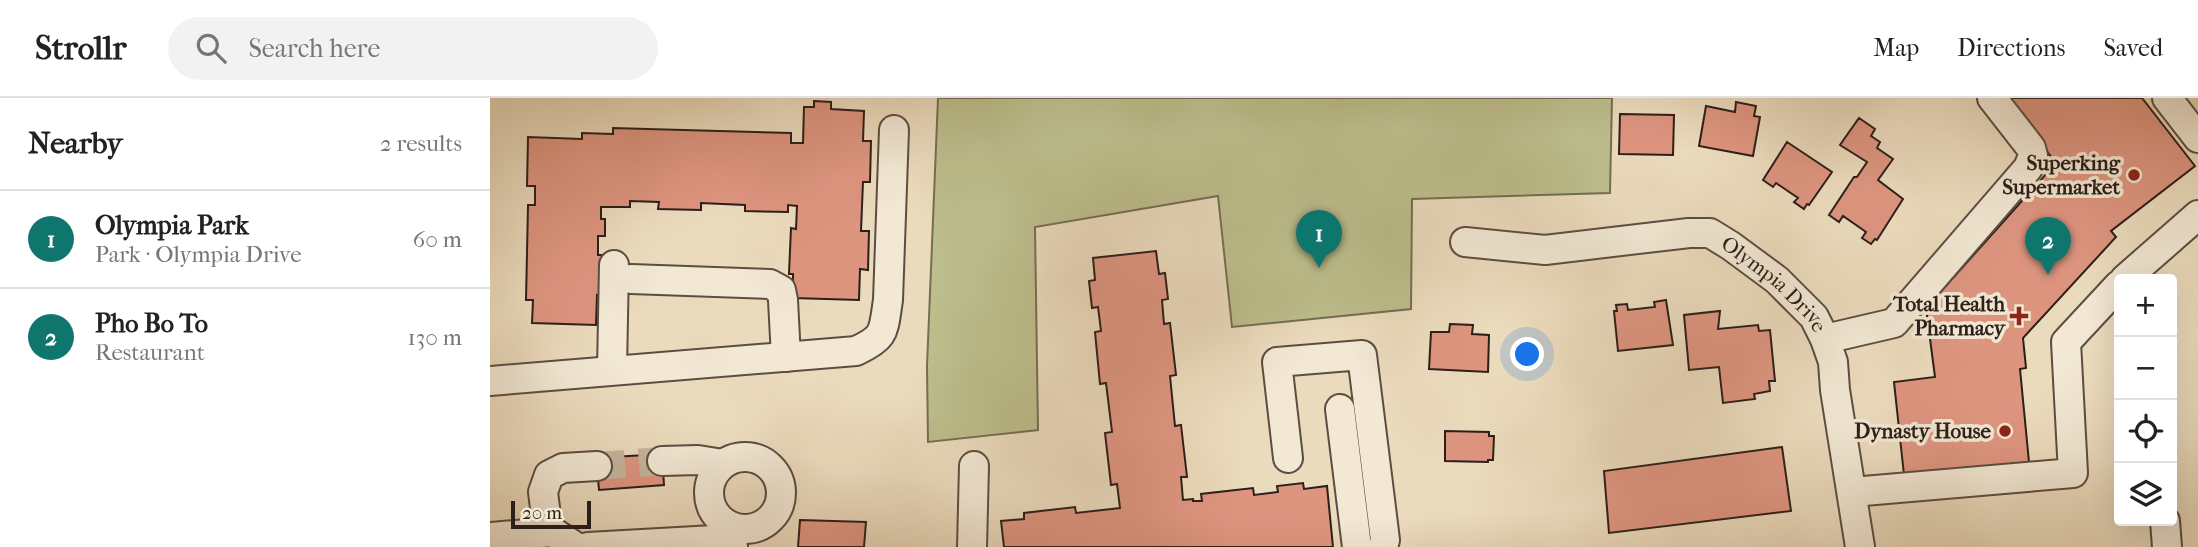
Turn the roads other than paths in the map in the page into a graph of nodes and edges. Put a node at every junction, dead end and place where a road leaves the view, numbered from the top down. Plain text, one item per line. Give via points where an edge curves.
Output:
1 (1992, 98) edge
2 (2167, 98) edge
3 (894, 130) dead end
4 (2198, 138) edge
5 (2198, 215) edge
6 (1465, 242) dead end
7 (2133, 274) edge
8 (2114, 293) edge
9 (1825, 339) junction
10 (786, 356) junction
11 (612, 370) junction
12 (490, 381) edge
13 (1340, 409) dead end
14 (1288, 458) dead end
15 (662, 461) tunnel mouth
16 (723, 464) junction
17 (597, 466) tunnel mouth
18 (974, 466) dead end
19 (1852, 492) junction
20 (2165, 526) edge
21 (548, 532) junction
22 (490, 537) edge
23 (734, 538) edge
24 (683, 544) edge
25 (617, 546) edge
26 (576, 547) edge
27 (588, 547) edge
28 (972, 547) edge
29 (1357, 547) edge
30 (1383, 547) edge
31 (1860, 547) edge
32 (2167, 547) edge

1 - 9 street via 2031,148 2034,156 2028,168 1894,323
2 - 4 street
3 - 10 street via 884,327 876,341 856,351
5 - 7 street
6 - 9 street, Olympia Drive via 1545,250 1710,233 1777,280 1814,317
8 - 19 street via 2066,342 2073,473
9 - 19 street, Olympia Drive via 1833,362
10 - 11 street
10 - 11 street via 781,290 771,284 623,272
11 - 12 street
13 - 29 street
14 - 30 street via 1277,362 1362,355
15 - 16 street
16 - 23 street via 714,473 708,497
16 - 23 street via 734,458 759,460 770,467 780,486 778,509 772,518
17 - 21 street via 563,468 549,475 543,492
18 - 28 street
19 - 31 street, Olympia Drive
20 - 32 street
21 - 22 street
21 - 26 street
23 - 24 street
24 - 25 street
25 - 27 street

